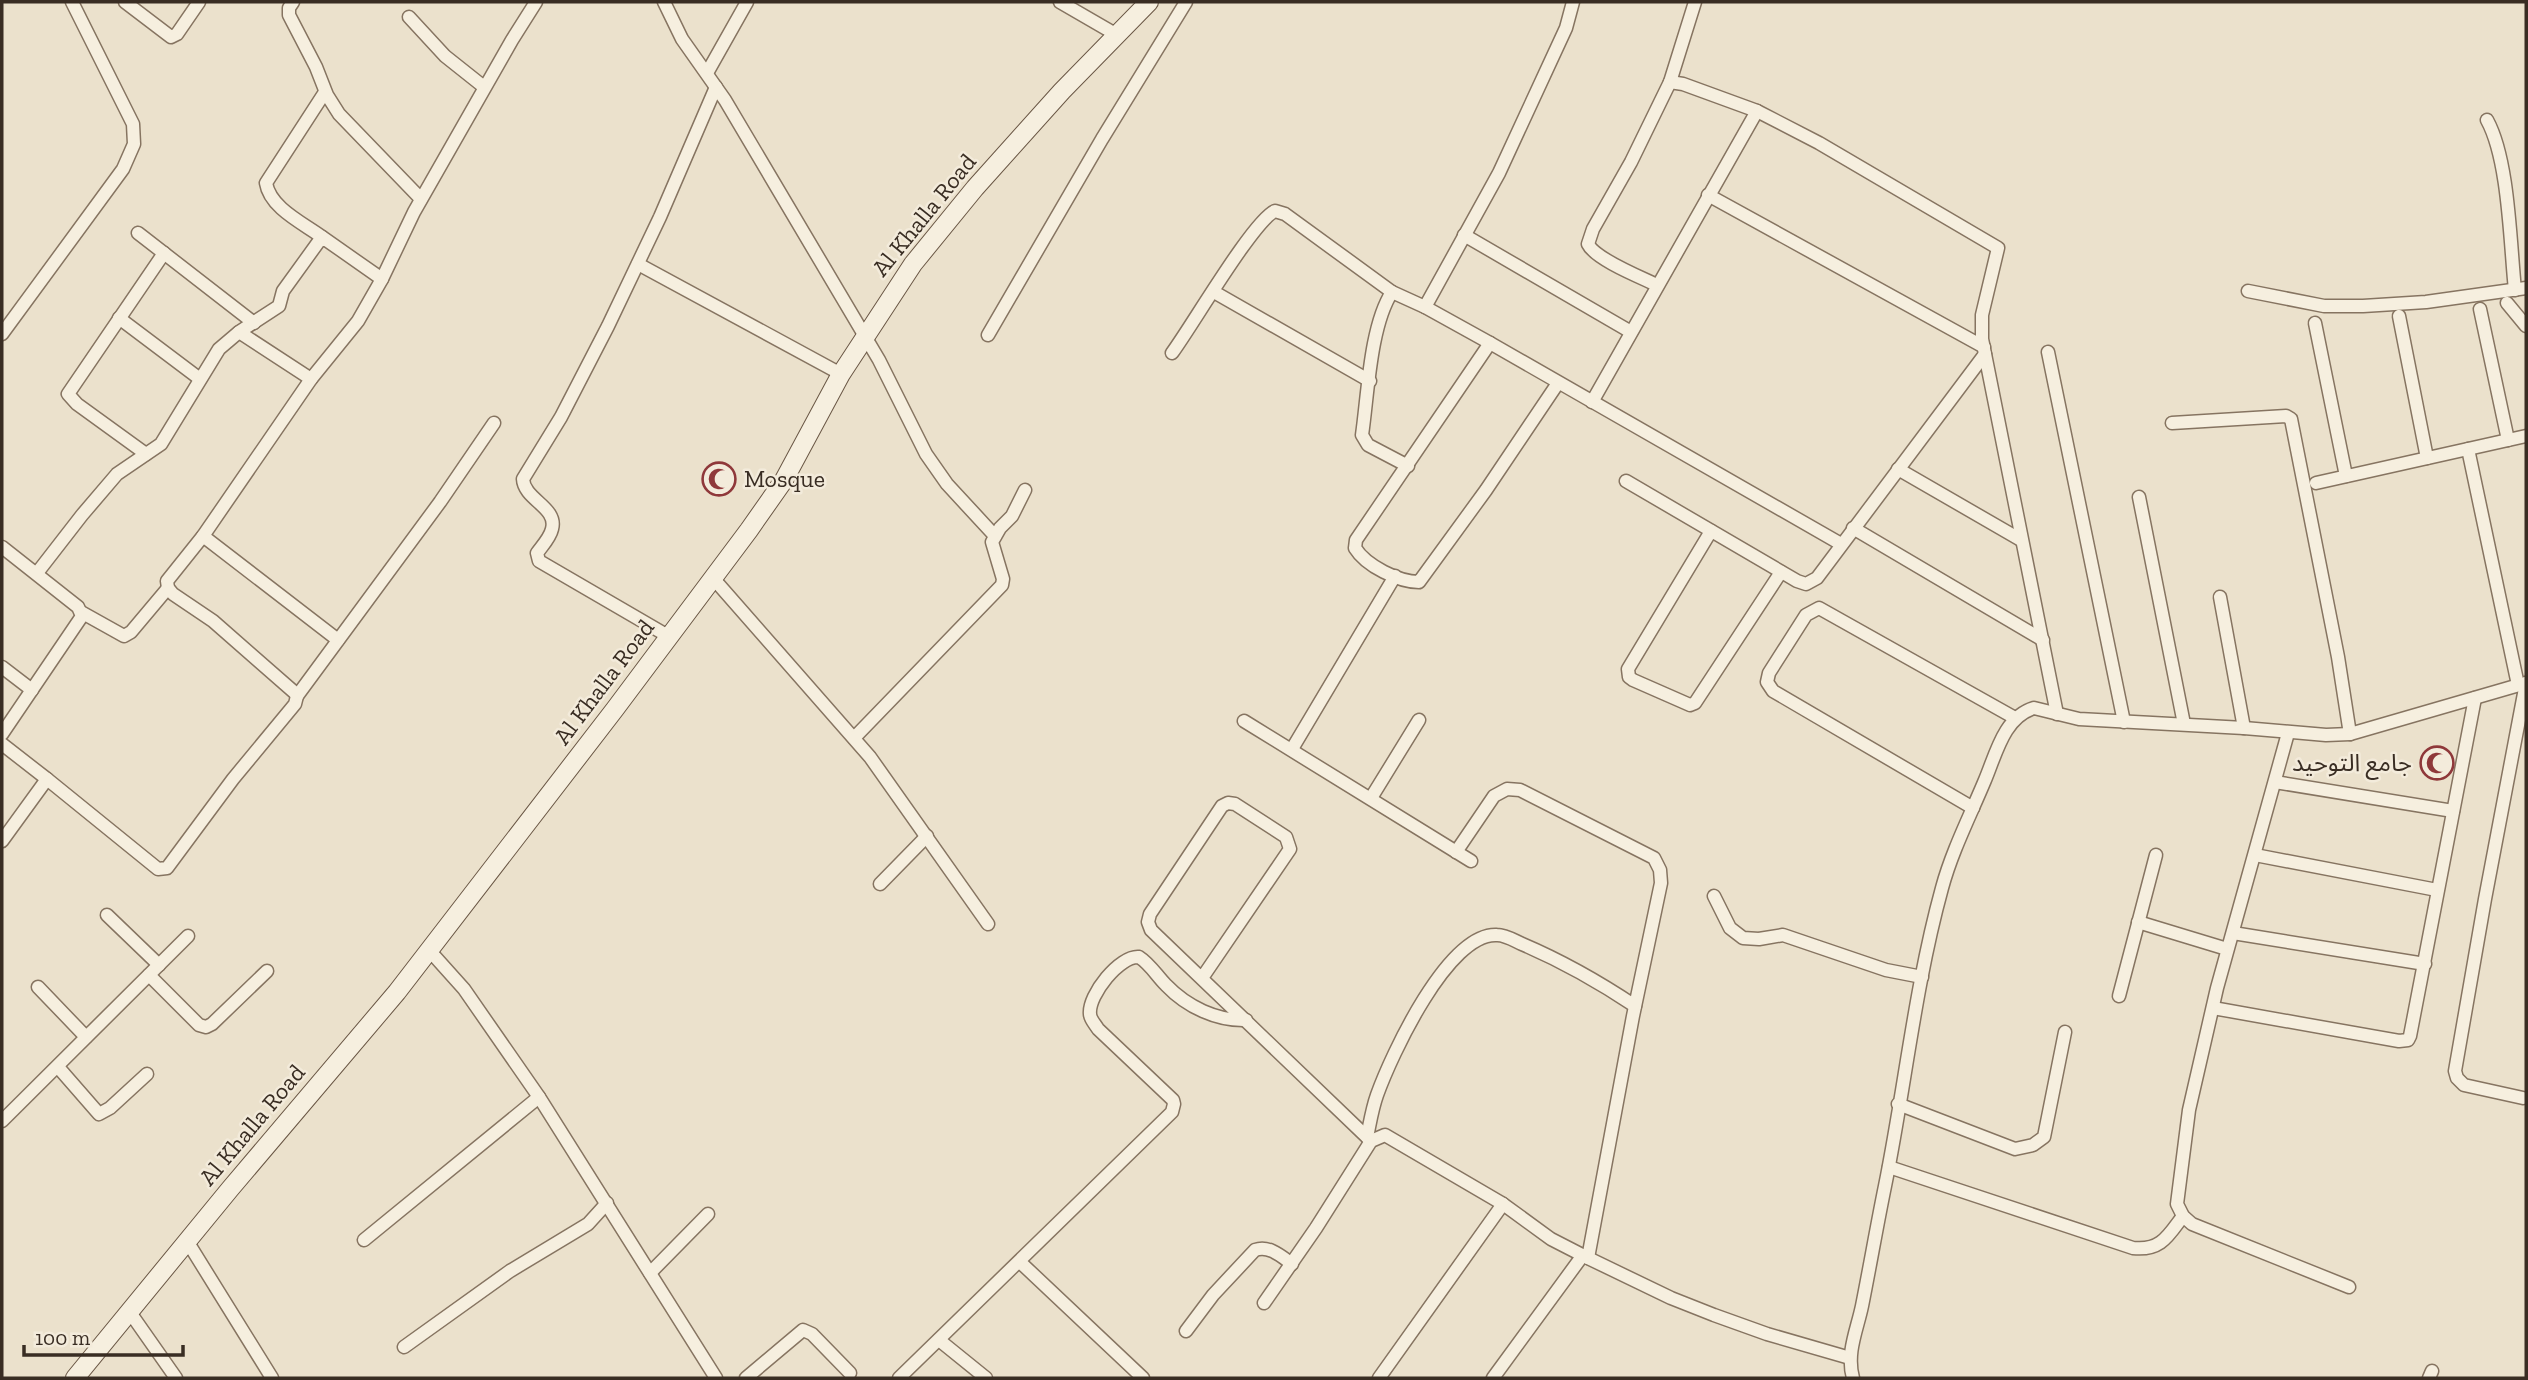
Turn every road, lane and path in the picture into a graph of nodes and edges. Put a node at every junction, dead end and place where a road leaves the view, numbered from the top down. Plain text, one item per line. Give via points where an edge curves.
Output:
1 (72, 2) edge
2 (125, 2) edge
3 (198, 2) edge
4 (293, 2) edge
5 (536, 2) edge
6 (664, 2) edge
7 (747, 2) edge
8 (1060, 2) edge
9 (1149, 2) edge
10 (1186, 2) edge
11 (1573, 2) edge
12 (1695, 2) edge
13 (409, 17) dead end
14 (1117, 35) junction
15 (707, 73) junction
16 (1670, 82) junction
17 (484, 87) junction
18 (716, 87) junction
19 (326, 92) junction
20 (1757, 111) junction
21 (2487, 120) dead end
22 (1708, 195) junction
23 (421, 200) junction
24 (138, 233) dead end
25 (1464, 235) junction
26 (322, 237) junction
27 (164, 253) junction
28 (638, 264) junction
29 (382, 279) junction
30 (1657, 285) junction
31 (2520, 289) edge
32 (2248, 291) dead end
33 (1214, 292) junction
34 (1392, 292) junction
35 (2507, 303) dead end
36 (1426, 307) junction
37 (2480, 309) dead end
38 (2399, 316) dead end
39 (119, 318) junction
40 (254, 323) junction
41 (2315, 323) dead end
42 (2526, 326) edge
43 (239, 332) junction
44 (1631, 332) junction
45 (2, 334) edge
46 (864, 335) junction
47 (988, 335) dead end
48 (1490, 343) junction
49 (1984, 350) junction
50 (2048, 352) dead end
51 (1172, 353) dead end
52 (841, 374) junction
53 (200, 379) junction
54 (312, 379) junction
55 (1370, 381) junction
56 (1558, 383) junction
57 (1592, 402) junction
58 (494, 423) dead end
59 (2172, 423) dead end
60 (2526, 436) edge
61 (2508, 440) junction
62 (2468, 449) junction
63 (146, 454) junction
64 (2427, 458) junction
65 (1408, 466) junction
66 (1898, 469) junction
67 (2346, 476) junction
68 (1626, 481) dead end
69 (2316, 483) dead end
70 (1026, 490) dead end
71 (2140, 498) dead end
72 (1853, 528) junction
73 (1711, 531) junction
74 (203, 536) junction
75 (995, 536) junction
76 (2021, 540) junction
77 (1841, 544) junction
78 (2, 547) edge
79 (1781, 572) junction
80 (37, 573) junction
81 (1395, 576) junction
82 (713, 578) junction
83 (168, 588) junction
84 (2220, 597) dead end
85 (81, 612) junction
86 (668, 636) junction
87 (338, 640) junction
88 (2043, 640) junction
89 (2, 667) edge
90 (2523, 684) edge
91 (32, 690) junction
92 (297, 696) junction
93 (2475, 698) junction
94 (2057, 714) junction
95 (2015, 718) junction
96 (1419, 720) dead end
97 (1244, 721) dead end
98 (2124, 722) junction
99 (2184, 724) junction
100 (2245, 728) junction
101 (2288, 733) junction
102 (2, 734) edge
103 (2350, 734) junction
104 (854, 738) junction
105 (2, 744) edge
106 (1292, 749) junction
107 (47, 779) junction
108 (2275, 782) junction
109 (1371, 798) junction
110 (1973, 808) junction
111 (2453, 811) junction
112 (927, 836) junction
113 (2, 841) edge
114 (1456, 852) junction
115 (2156, 855) dead end
116 (2255, 855) junction
117 (1471, 861) dead end
118 (880, 884) dead end
119 (2437, 890) junction
120 (1714, 896) dead end
121 (107, 915) dead end
122 (2138, 922) junction
123 (988, 924) dead end
124 (2233, 933) junction
125 (188, 936) dead end
126 (2227, 949) junction
127 (429, 950) junction
128 (2425, 964) junction
129 (154, 970) junction
130 (267, 971) dead end
131 (1922, 977) junction
132 (1202, 978) junction
133 (38, 988) dead end
134 (2119, 996) dead end
135 (1635, 1006) junction
136 (2213, 1008) junction
137 (1246, 1020) junction
138 (2064, 1032) dead end
139 (86, 1037) junction
140 (58, 1067) junction
141 (147, 1074) dead end
142 (539, 1097) junction
143 (2523, 1098) dead end
144 (1898, 1104) junction
145 (2, 1121) edge
146 (1369, 1139) junction
147 (1888, 1167) junction
148 (607, 1203) junction
149 (1503, 1204) junction
150 (708, 1214) dead end
151 (2183, 1216) junction
152 (365, 1240) dead end
153 (187, 1241) junction
154 (1585, 1257) junction
155 (1020, 1262) junction
156 (1292, 1264) junction
157 (650, 1273) junction
158 (2348, 1287) dead end
159 (1264, 1303) dead end
160 (130, 1311) junction
161 (1186, 1331) dead end
162 (939, 1340) junction
163 (404, 1347) dead end
164 (1850, 1357) junction
165 (850, 1373) dead end
166 (75, 1378) edge
167 (176, 1378) edge
168 (272, 1378) edge
169 (716, 1378) edge
170 (746, 1378) edge
171 (899, 1378) edge
172 (986, 1378) edge
173 (1143, 1378) edge
174 (1379, 1378) edge
175 (1493, 1378) edge
176 (1853, 1378) edge

1 - 45 street via 133,124 134,144 123,169
2 - 3 street via 171,37
4 - 19 street via 289,15
5 - 17 street
6 - 15 street via 682,39
7 - 15 street
8 - 14 street
9 - 14 street, Al Khalla Road
10 - 47 street
11 - 25 street via 1532,103
12 - 16 street
13 - 17 street via 445,56
14 - 46 street, Al Khalla Road via 975,188 913,264
15 - 18 street
16 - 20 street
16 - 30 street via 1588,244 1600,256
17 - 23 street
18 - 28 street
18 - 46 street
19 - 23 street via 339,114
19 - 26 street via 266,183 273,201
20 - 22 street
20 - 49 street via 1998,248 1982,315
21 - 31 street via 2498,147
22 - 30 street
22 - 49 street
23 - 29 street
24 - 27 street
25 - 36 street
25 - 44 street
26 - 29 street
26 - 40 street via 283,291 279,306
27 - 39 street
27 - 40 street
28 - 52 street
28 - 86 street via 523,483 552,522 537,553 539,561
29 - 54 street via 358,321
30 - 44 street
31 - 32 street via 2363,306 2324,306
33 - 34 street via 1245,245 1275,211
33 - 51 street
33 - 55 street
34 - 36 street
34 - 55 street via 1376,336
35 - 42 street
36 - 48 street
37 - 61 street
38 - 64 street
39 - 53 street
39 - 63 street via 69,397
40 - 43 street
41 - 67 street
43 - 53 street via 219,349
43 - 54 street
44 - 57 street
46 - 52 street, Al Khalla Road
46 - 75 street via 926,454
48 - 56 street
48 - 65 street
49 - 66 street
49 - 76 street
50 - 98 street
52 - 82 street, Al Khalla Road via 784,480
53 - 63 street via 170,431
54 - 74 street
55 - 65 street via 1362,435 1368,445
56 - 57 street
56 - 81 street via 1420,581
57 - 77 street
58 - 87 street
59 - 103 street via 2291,419
60 - 61 street
61 - 62 street
62 - 64 street
62 - 90 street
63 - 80 street via 117,474
64 - 67 street
65 - 81 street via 1355,545 1363,559
66 - 72 street
66 - 76 street
67 - 69 street
68 - 73 street
70 - 75 street
71 - 99 street
72 - 77 street
72 - 88 street
73 - 79 street
73 - 79 street via 1628,669 1633,680 1690,705 1695,703
74 - 83 street via 167,581
74 - 87 street
75 - 104 street via 992,548 1002,585
76 - 88 street
77 - 79 street via 1811,582
78 - 80 street
80 - 85 street
81 - 106 street
82 - 86 street, Al Khalla Road
82 - 104 street
83 - 85 street via 128,634
83 - 92 street via 213,621
84 - 100 street
85 - 91 street
86 - 127 street, Al Khalla Road
87 - 92 street
88 - 94 street
89 - 91 street
90 - 93 street
90 - 143 street via 2455,1071 2464,1085
91 - 102 street
92 - 107 street via 167,868 158,869
93 - 103 street
93 - 111 street
94 - 95 street via 2034,708
94 - 98 street
95 - 110 street
95 - 110 street via 1819,608 1806,615 1769,673 1767,682 1773,691
96 - 109 street
97 - 106 street
98 - 99 street
99 - 100 street
100 - 101 street
101 - 103 street
101 - 108 street
104 - 112 street
105 - 107 street
106 - 109 street
107 - 113 street
108 - 111 street
108 - 116 street
109 - 114 street
110 - 131 street via 1942,887
111 - 119 street
112 - 118 street
112 - 123 street
114 - 117 street
114 - 135 street via 1494,796 1507,789 1520,790 1654,858 1661,883
115 - 122 street
116 - 119 street
116 - 124 street
119 - 128 street
120 - 131 street via 1730,928 1743,938 1783,935 1886,970
121 - 129 street
122 - 126 street
122 - 134 street
124 - 126 street
124 - 128 street
125 - 129 street
126 - 136 street
127 - 142 street via 464,989
127 - 153 street, Al Khalla Road
128 - 136 street via 2410,1036 2403,1042
129 - 130 street via 199,1025 206,1027
129 - 139 street
131 - 144 street
132 - 132 street via 1290,849 1286,837 1235,804 1222,806 1148,922
132 - 137 street
133 - 139 street
135 - 146 street via 1531,948 1502,935 1482,937 1441,973 1406,1032 1376,1098
135 - 154 street
136 - 151 street via 2184,1135 2177,1192
137 - 146 street
137 - 155 street via 1216,1017 1194,1006 1139,957 1128,958 1110,973 1091,1006 1091,1019 1172,1100 1174,1108
138 - 144 street via 2044,1137 2033,1145 2015,1149
139 - 140 street
140 - 141 street via 99,1114
140 - 145 street
142 - 148 street
142 - 152 street
144 - 147 street
146 - 149 street via 1391,1137
146 - 156 street
147 - 151 street via 2133,1248 2160,1244
147 - 164 street
148 - 157 street
148 - 163 street via 588,1224 510,1271
149 - 154 street
149 - 174 street
150 - 157 street
151 - 158 street via 2192,1224
153 - 160 street, Al Khalla Road
153 - 168 street
154 - 164 street via 1714,1315
154 - 175 street
155 - 162 street
155 - 173 street
156 - 159 street
156 - 161 street via 1271,1250 1255,1250
157 - 169 street
160 - 166 street, Al Khalla Road
160 - 167 street
162 - 171 street
162 - 172 street
164 - 176 street
165 - 170 street via 803,1329

